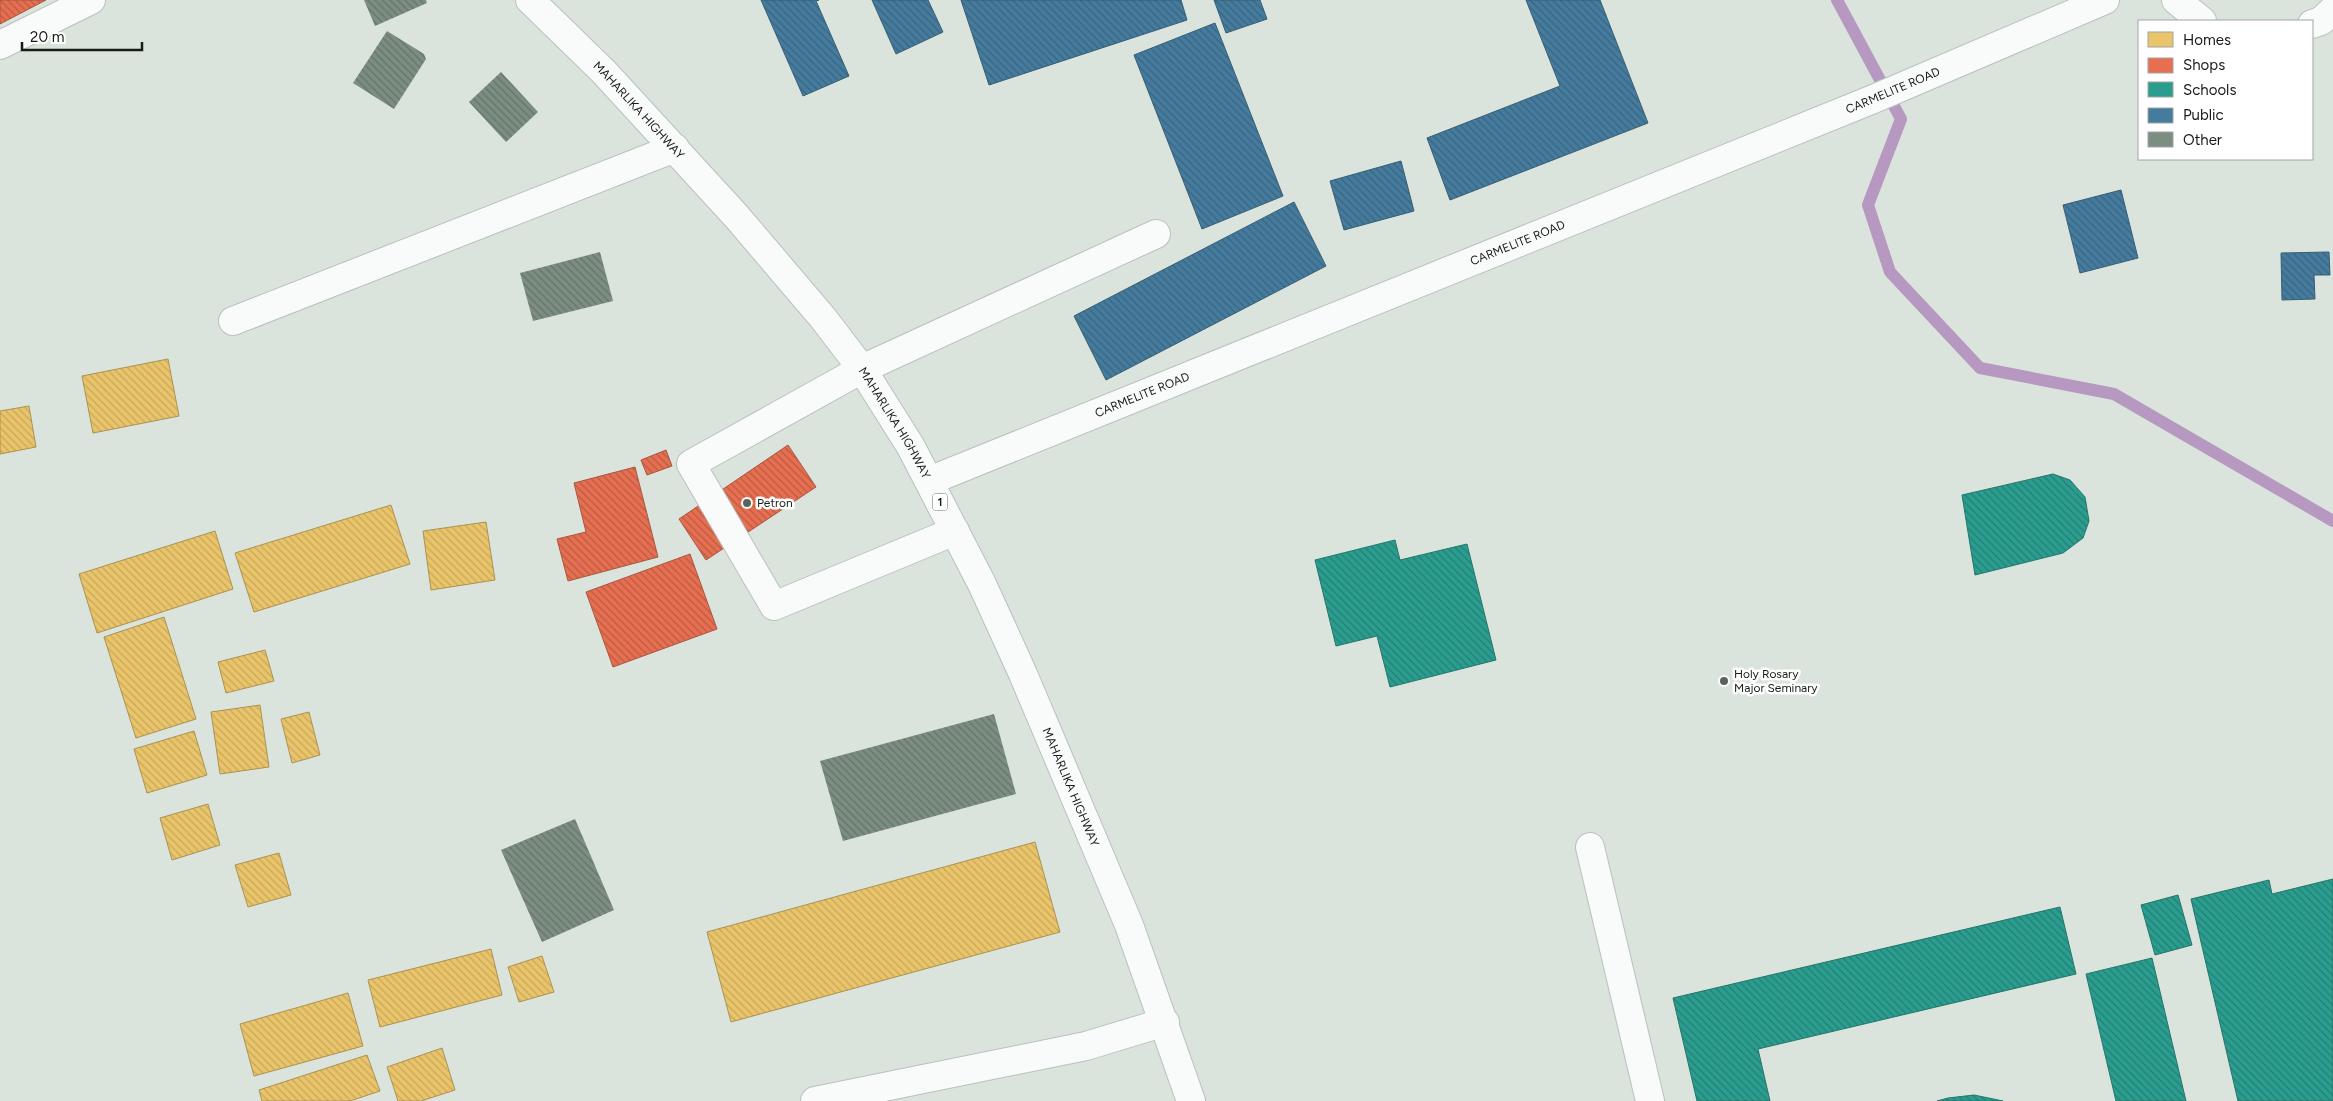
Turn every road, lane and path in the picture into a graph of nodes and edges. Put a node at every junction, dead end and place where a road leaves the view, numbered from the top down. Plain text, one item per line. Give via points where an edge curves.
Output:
1 (92, 0) edge
2 (530, 0) edge
3 (2105, 0) edge
4 (2176, 0) edge
5 (2333, 10) edge
6 (2201, 20) edge
7 (2313, 24) edge
8 (0, 45) edge
9 (675, 148) junction
10 (1156, 234) dead end
11 (233, 321) dead end
12 (862, 369) junction
13 (929, 481) junction
14 (955, 531) junction
15 (1590, 847) dead end
16 (1165, 1022) junction
17 (814, 1101) edge
18 (1191, 1101) edge
19 (1650, 1101) edge

1 - 8 main road
2 - 9 main road, MAHARLIKA HIGHWAY / 1
3 - 13 main road, CARMELITE ROAD via 1871,100
4 - 6 main road
5 - 7 main road
9 - 11 main road
9 - 12 main road, MAHARLIKA HIGHWAY / 1 via 823,318
10 - 12 main road
12 - 13 main road, MAHARLIKA HIGHWAY / 1 via 912,447
12 - 14 main road via 691,464 774,606
13 - 14 main road, MAHARLIKA HIGHWAY / 1
14 - 16 main road, MAHARLIKA HIGHWAY / 1 via 1023,674 1129,925
15 - 19 main road
16 - 17 main road via 1086,1046
16 - 18 main road, MAHARLIKA HIGHWAY / 1

